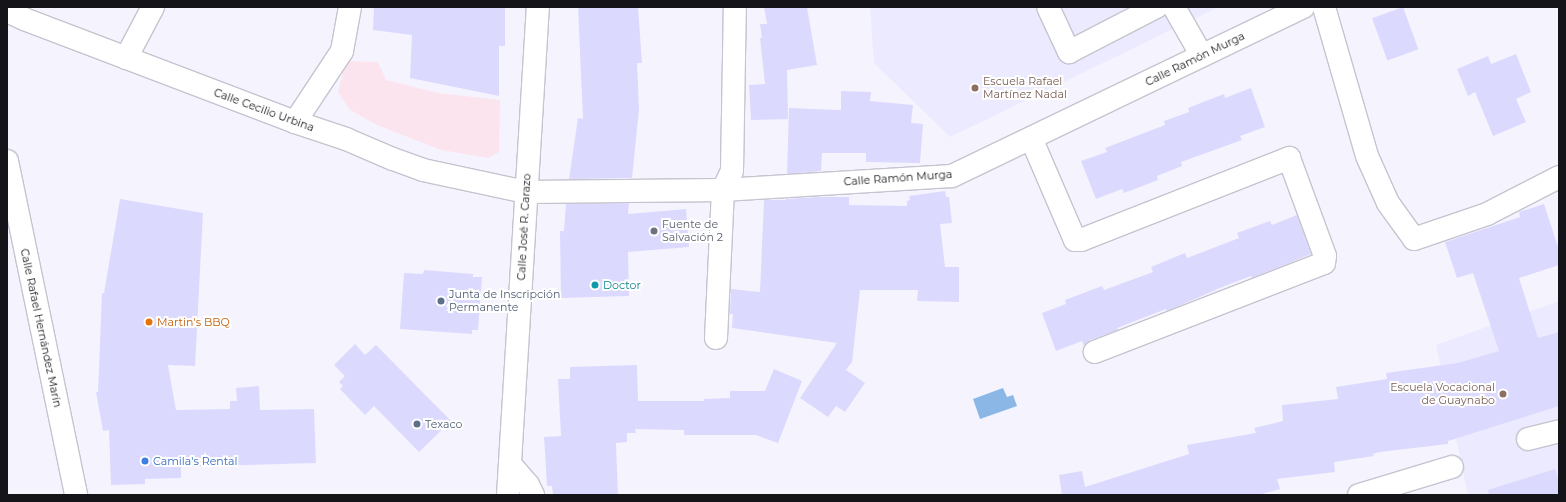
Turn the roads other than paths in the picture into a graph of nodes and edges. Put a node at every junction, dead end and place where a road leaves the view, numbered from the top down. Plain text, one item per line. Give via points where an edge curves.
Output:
1 (153, 7) edge
2 (350, 7) edge
3 (538, 7) edge
4 (735, 7) edge
5 (1048, 7) edge
6 (1156, 7) edge
7 (1174, 7) edge
8 (1303, 7) edge
9 (1324, 7) edge
10 (7, 11) edge
11 (1202, 56) junction
12 (126, 58) junction
13 (295, 122) junction
14 (1031, 138) junction
15 (7, 161) edge
16 (1559, 177) edge
17 (723, 190) junction
18 (526, 192) junction
19 (716, 338) dead end
20 (1094, 352) dead end
21 (1559, 431) edge
22 (1528, 439) dead end
23 (510, 464) junction
24 (1452, 468) dead end
25 (76, 495) edge
26 (508, 495) edge
27 (533, 495) edge
28 (1359, 495) edge

1 - 12 street
2 - 13 street via 342,51
3 - 18 street, Calle José R. Carazo
4 - 17 street via 732,171
5 - 6 street via 1069,52
7 - 11 street
8 - 11 street, Calle Ramón Murga
9 - 16 street via 1367,156 1388,203 1414,239 1487,214
10 - 12 street, Calle Cecilio Urbina
11 - 14 street, Calle Ramón Murga
12 - 13 street, Calle Cecilio Urbina
13 - 18 street, Calle Cecilio Urbina via 423,170
14 - 17 street, Calle Ramón Murga via 952,176
14 - 20 street via 1075,240 1081,240 1289,158 1325,256 1324,263
15 - 25 street, Calle Rafael Hernández Marín
17 - 18 street, Calle Ramón Murga
17 - 19 street
18 - 23 street, Calle José R. Carazo
21 - 22 street
23 - 26 street, Calle José R. Carazo
23 - 27 street
24 - 28 street

